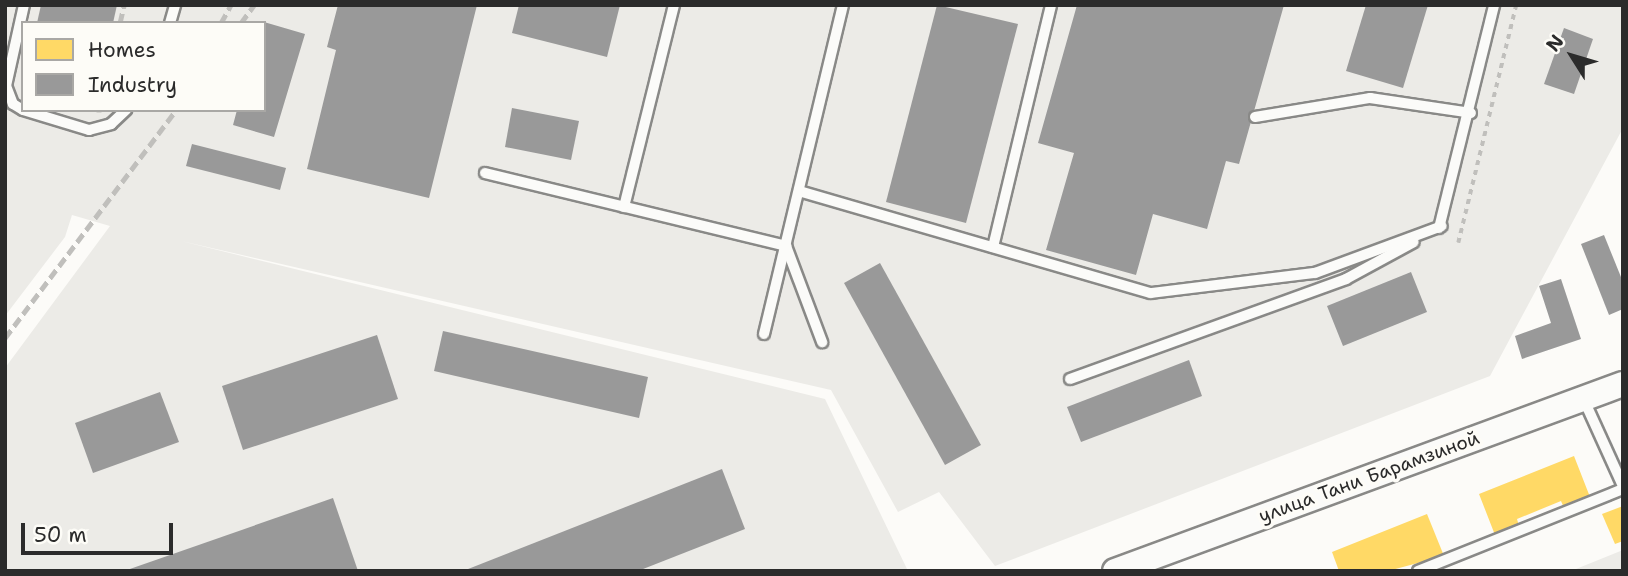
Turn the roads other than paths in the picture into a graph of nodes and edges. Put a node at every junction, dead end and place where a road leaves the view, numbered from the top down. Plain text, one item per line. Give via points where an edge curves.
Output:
1 (24, 5) edge
2 (674, 5) edge
3 (843, 5) edge
4 (1051, 5) edge
5 (1494, 5) edge
6 (21, 109) edge
7 (30, 112) edge
8 (124, 112) edge
9 (1471, 113) junction
10 (1255, 117) dead end
11 (485, 173) dead end
12 (799, 191) junction
13 (624, 207) junction
14 (1442, 226) junction
15 (786, 246) junction
16 (993, 247) junction
17 (764, 334) dead end
18 (822, 342) dead end
19 (1070, 379) dead end
20 (1623, 384) edge
21 (1583, 398) junction
22 (1623, 487) edge
23 (1115, 571) edge
24 (1418, 571) edge

1 - 6 lane via 6,86 13,104
2 - 13 lane
3 - 12 lane
4 - 16 lane
5 - 9 lane
7 - 8 lane via 89,130 111,124
9 - 10 lane via 1370,98
9 - 14 lane
11 - 13 lane
12 - 15 lane
12 - 16 lane
13 - 15 lane
14 - 16 lane via 1315,273 1151,293
14 - 19 lane via 1346,279
15 - 17 lane
15 - 18 lane
20 - 21 street, улица Тани Барамзиной
21 - 22 lane
21 - 23 street, улица Тани Барамзиной
22 - 24 lane

